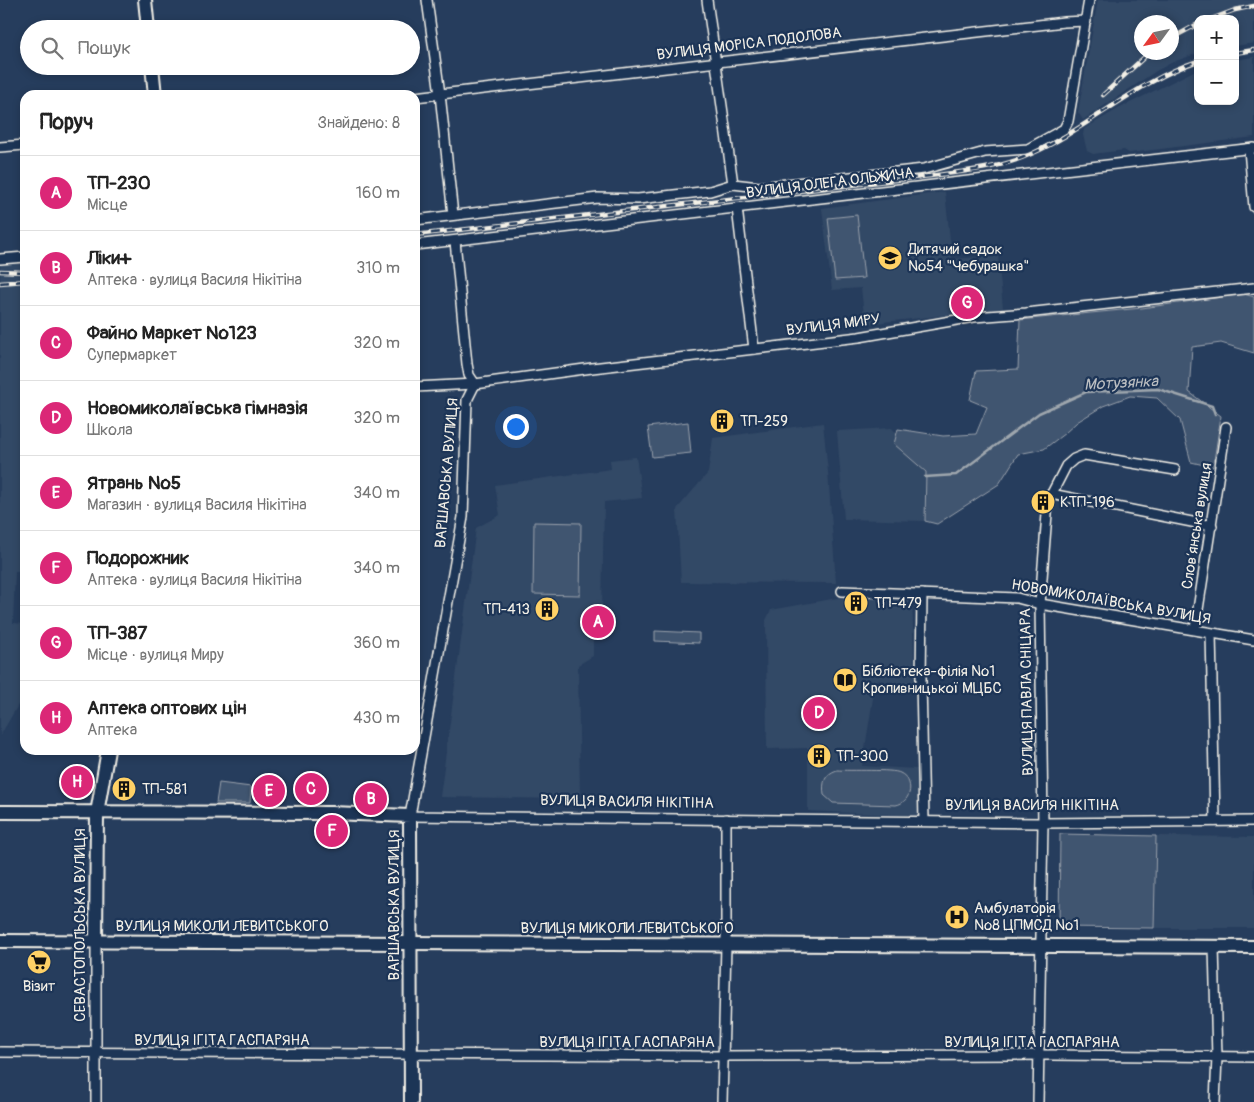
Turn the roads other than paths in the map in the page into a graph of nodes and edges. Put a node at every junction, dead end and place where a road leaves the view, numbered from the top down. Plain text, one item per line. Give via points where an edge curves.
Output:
1 (145, 0) edge
2 (427, 0) edge
3 (707, 0) edge
4 (1089, 0) edge
5 (147, 20) edge
6 (1086, 21) junction
7 (715, 61) junction
8 (153, 75) edge
9 (154, 90) edge
10 (440, 94) junction
11 (420, 96) edge
12 (20, 145) edge
13 (0, 147) edge
14 (1251, 149) edge
15 (733, 184) junction
16 (1254, 206) edge
17 (737, 208) junction
18 (453, 214) junction
19 (420, 219) edge
20 (455, 241) junction
21 (420, 244) edge
22 (20, 257) edge
23 (0, 259) edge
24 (1254, 288) edge
25 (754, 349) junction
26 (475, 384) junction
27 (420, 387) edge
28 (1226, 427) dead end
29 (1174, 470) dead end
30 (1051, 494) junction
31 (1212, 526) junction
32 (842, 591) dead end
33 (922, 594) junction
34 (1040, 604) junction
35 (1195, 629) junction
36 (1211, 633) junction
37 (1254, 640) edge
38 (107, 755) edge
39 (0, 812) edge
40 (98, 813) junction
41 (410, 816) junction
42 (726, 819) junction
43 (924, 821) junction
44 (1215, 821) junction
45 (1254, 821) edge
46 (1043, 822) junction
47 (0, 941) edge
48 (96, 942) junction
49 (410, 943) junction
50 (726, 945) junction
51 (1040, 945) junction
52 (1214, 947) junction
53 (1254, 947) edge
54 (0, 1052) edge
55 (96, 1053) junction
56 (411, 1054) junction
57 (1037, 1055) junction
58 (722, 1056) junction
59 (1217, 1057) junction
60 (1254, 1057) edge
61 (96, 1102) edge
62 (411, 1102) edge
63 (722, 1102) edge
64 (1038, 1102) edge
65 (1215, 1102) edge

1 - 5 main road
2 - 10 street
3 - 7 street
4 - 6 street
6 - 7 street, ВУЛИЦЯ МОРІСА ПОДОЛОВА
6 - 15 street, ВУЛИЦЯ ОЛЕГА ОЛЬЖИЧА via 1068,122 1064,129 1028,149 985,152 924,169 759,187
7 - 10 street, ВУЛИЦЯ МОРІСА ПОДОЛОВА
7 - 15 street
8 - 9 main road
10 - 11 street, ВУЛИЦЯ МОРІСА ПОДОЛОВА
10 - 18 street
12 - 13 street
14 - 16 street, ВУЛИЦЯ ОЛЕГА ОЛЬЖИЧА
14 - 17 street, ВУЛИЦЯ ОЛЕГА ОЛЬЖИЧА
15 - 18 street, ВУЛИЦЯ ОЛЕГА ОЛЬЖИЧА via 710,191 638,199 598,198
17 - 20 street, ВУЛИЦЯ ОЛЕГА ОЛЬЖИЧА
17 - 25 street
18 - 19 street, ВУЛИЦЯ ОЛЕГА ОЛЬЖИЧА
20 - 21 street, ВУЛИЦЯ ОЛЕГА ОЛЬЖИЧА
20 - 26 street via 466,364
22 - 23 street
24 - 25 street, ВУЛИЦЯ МИРУ via 974,316 859,337
25 - 26 street, ВУЛИЦЯ МИРУ
26 - 27 street, ВУЛИЦЯ МИРУ
26 - 41 street, ВАРШАВСЬКА ВУЛИЦЯ via 467,400 463,517
28 - 31 street, Словʼянська вулиця
29 - 30 street, ВУЛИЦЯ ПАВЛА СНІЦАРА via 1084,455 1066,466
30 - 31 street
30 - 34 street, ВУЛИЦЯ ПАВЛА СНІЦАРА
31 - 35 street, Словʼянська вулиця
32 - 33 street, НОВОМИКОЛАЇВСЬКА ВУЛИЦЯ
33 - 34 street, НОВОМИКОЛАЇВСЬКА ВУЛИЦЯ via 1017,598
33 - 43 street
34 - 35 street, НОВОМИКОЛАЇВСЬКА ВУЛИЦЯ
34 - 46 street, ВУЛИЦЯ ПАВЛА СНІЦАРА
35 - 36 street, НОВОМИКОЛАЇВСЬКА ВУЛИЦЯ
36 - 37 street, НОВОМИКОЛАЇВСЬКА ВУЛИЦЯ
36 - 44 street
38 - 40 main road, СЕВАСТОПОЛЬСЬКА ВУЛИЦЯ
39 - 40 main road, ВУЛИЦЯ ВАСИЛЯ НІКІТІНА
40 - 41 main road, ВУЛИЦЯ ВАСИЛЯ НІКІТІНА
40 - 48 main road, СЕВАСТОПОЛЬСЬКА ВУЛИЦЯ
41 - 42 street, ВУЛИЦЯ ВАСИЛЯ НІКІТІНА
41 - 49 main road, ВАРШАВСЬКА ВУЛИЦЯ
42 - 43 street, ВУЛИЦЯ ВАСИЛЯ НІКІТІНА
42 - 50 street
43 - 46 street, ВУЛИЦЯ ВАСИЛЯ НІКІТІНА
44 - 45 street, ВУЛИЦЯ ВАСИЛЯ НІКІТІНА
44 - 46 street, ВУЛИЦЯ ВАСИЛЯ НІКІТІНА
46 - 51 street, ВУЛИЦЯ ПАВЛА СНІЦАРА
47 - 48 main road, ВУЛИЦЯ МИКОЛИ ЛЕВИТСЬКОГО
48 - 49 main road, ВУЛИЦЯ МИКОЛИ ЛЕВИТСЬКОГО
48 - 55 street, СЕВАСТОПОЛЬСЬКА ВУЛИЦЯ
49 - 50 main road, ВУЛИЦЯ МИКОЛИ ЛЕВИТСЬКОГО
49 - 56 main road, ВАРШАВСЬКА ВУЛИЦЯ
50 - 51 main road, ВУЛИЦЯ МИКОЛИ ЛЕВИТСЬКОГО
50 - 58 street
51 - 52 main road, ВУЛИЦЯ МИКОЛИ ЛЕВИТСЬКОГО
51 - 57 street, ВУЛИЦЯ ПАВЛА СНІЦАРА
52 - 53 main road, ВУЛИЦЯ МИКОЛИ ЛЕВИТСЬКОГО
52 - 59 street
54 - 55 street, ВУЛИЦЯ ІГІТА ГАСПАРЯНА
55 - 56 street, ВУЛИЦЯ ІГІТА ГАСПАРЯНА
55 - 61 street, СЕВАСТОПОЛЬСЬКА ВУЛИЦЯ
56 - 58 street, ВУЛИЦЯ ІГІТА ГАСПАРЯНА
56 - 62 main road, ВАРШАВСЬКА ВУЛИЦЯ
57 - 58 street, ВУЛИЦЯ ІГІТА ГАСПАРЯНА
57 - 59 street, ВУЛИЦЯ ІГІТА ГАСПАРЯНА
57 - 64 street, ВУЛИЦЯ ПАВЛА СНІЦАРА
58 - 63 street
59 - 60 street, ВУЛИЦЯ ІГІТА ГАСПАРЯНА
59 - 65 street

